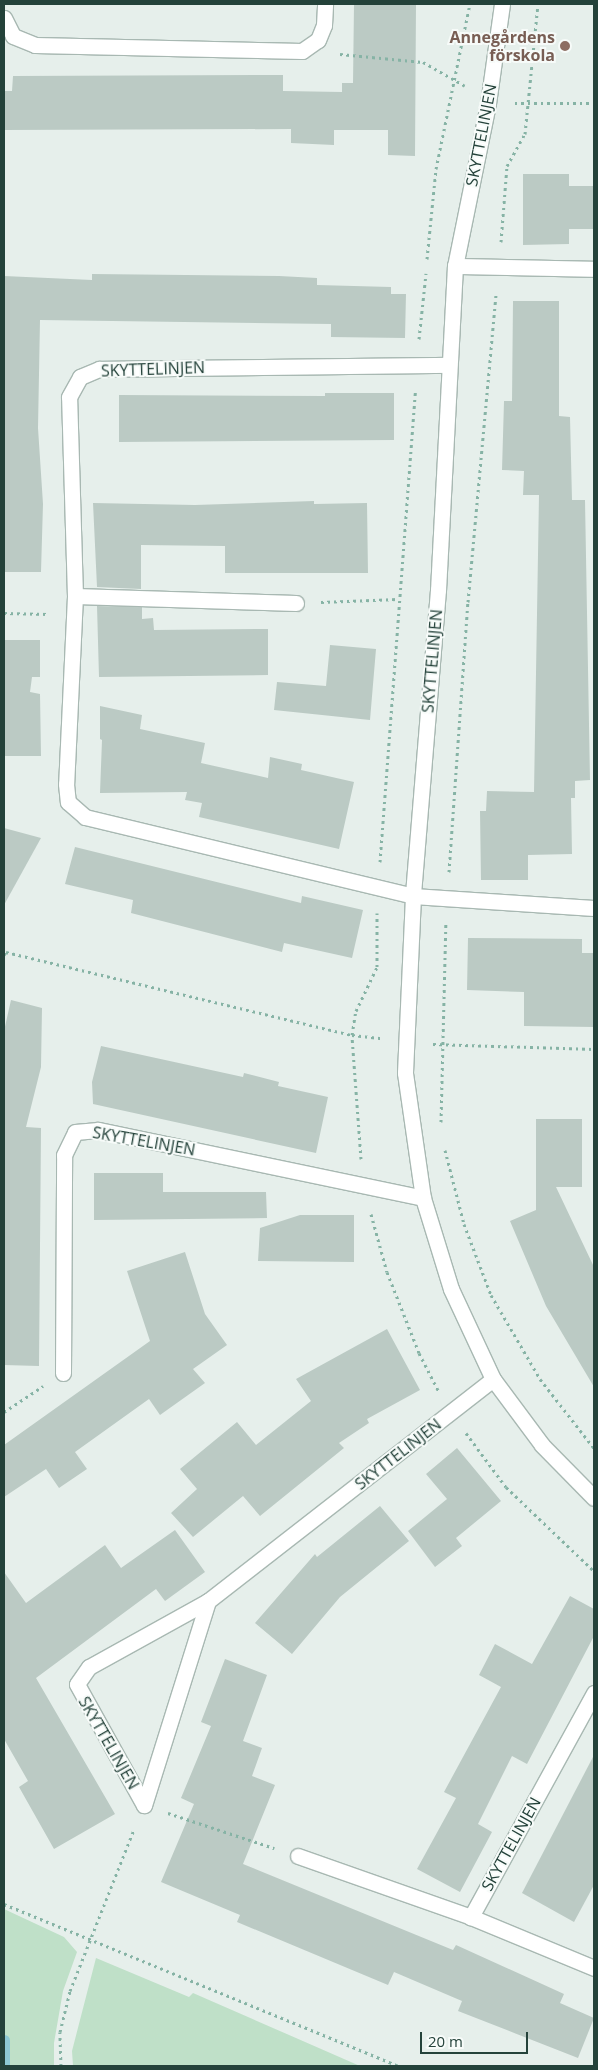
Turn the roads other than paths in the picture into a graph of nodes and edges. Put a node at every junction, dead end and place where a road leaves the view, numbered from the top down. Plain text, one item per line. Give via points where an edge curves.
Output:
1 (326, 4) edge
2 (502, 4) edge
3 (4, 18) edge
4 (455, 266) junction
5 (594, 269) edge
6 (448, 365) junction
7 (74, 596) junction
8 (296, 604) road end
9 (413, 896) junction
10 (594, 908) edge
11 (423, 1198) junction
12 (63, 1373) road end
13 (493, 1379) junction
14 (594, 1498) edge
15 (208, 1601) junction
16 (594, 1693) edge
17 (298, 1856) road end
18 (470, 1918) junction
19 (594, 1968) edge

1 - 3 street via 324,25 318,40 302,51 35,45 13,36
2 - 4 street, SKYTTELINJEN via 488,104
4 - 5 street
4 - 6 street, SKYTTELINJEN
6 - 7 street, SKYTTELINJEN via 99,369 80,377 69,397
6 - 9 street, SKYTTELINJEN via 438,590
7 - 8 street
7 - 9 street, SKYTTELINJEN via 66,784 68,802 85,817
9 - 10 street, SKYTTELINJEN
9 - 11 street, SKYTTELINJEN via 405,1074
11 - 12 street, SKYTTELINJEN via 98,1130 75,1132 64,1156
11 - 13 street, SKYTTELINJEN via 452,1289
13 - 14 street, SKYTTELINJEN via 542,1445
13 - 15 street, SKYTTELINJEN
15 - 15 street, SKYTTELINJEN via 89,1667 77,1684 144,1805
16 - 18 street, SKYTTELINJEN
17 - 18 street
18 - 19 street

